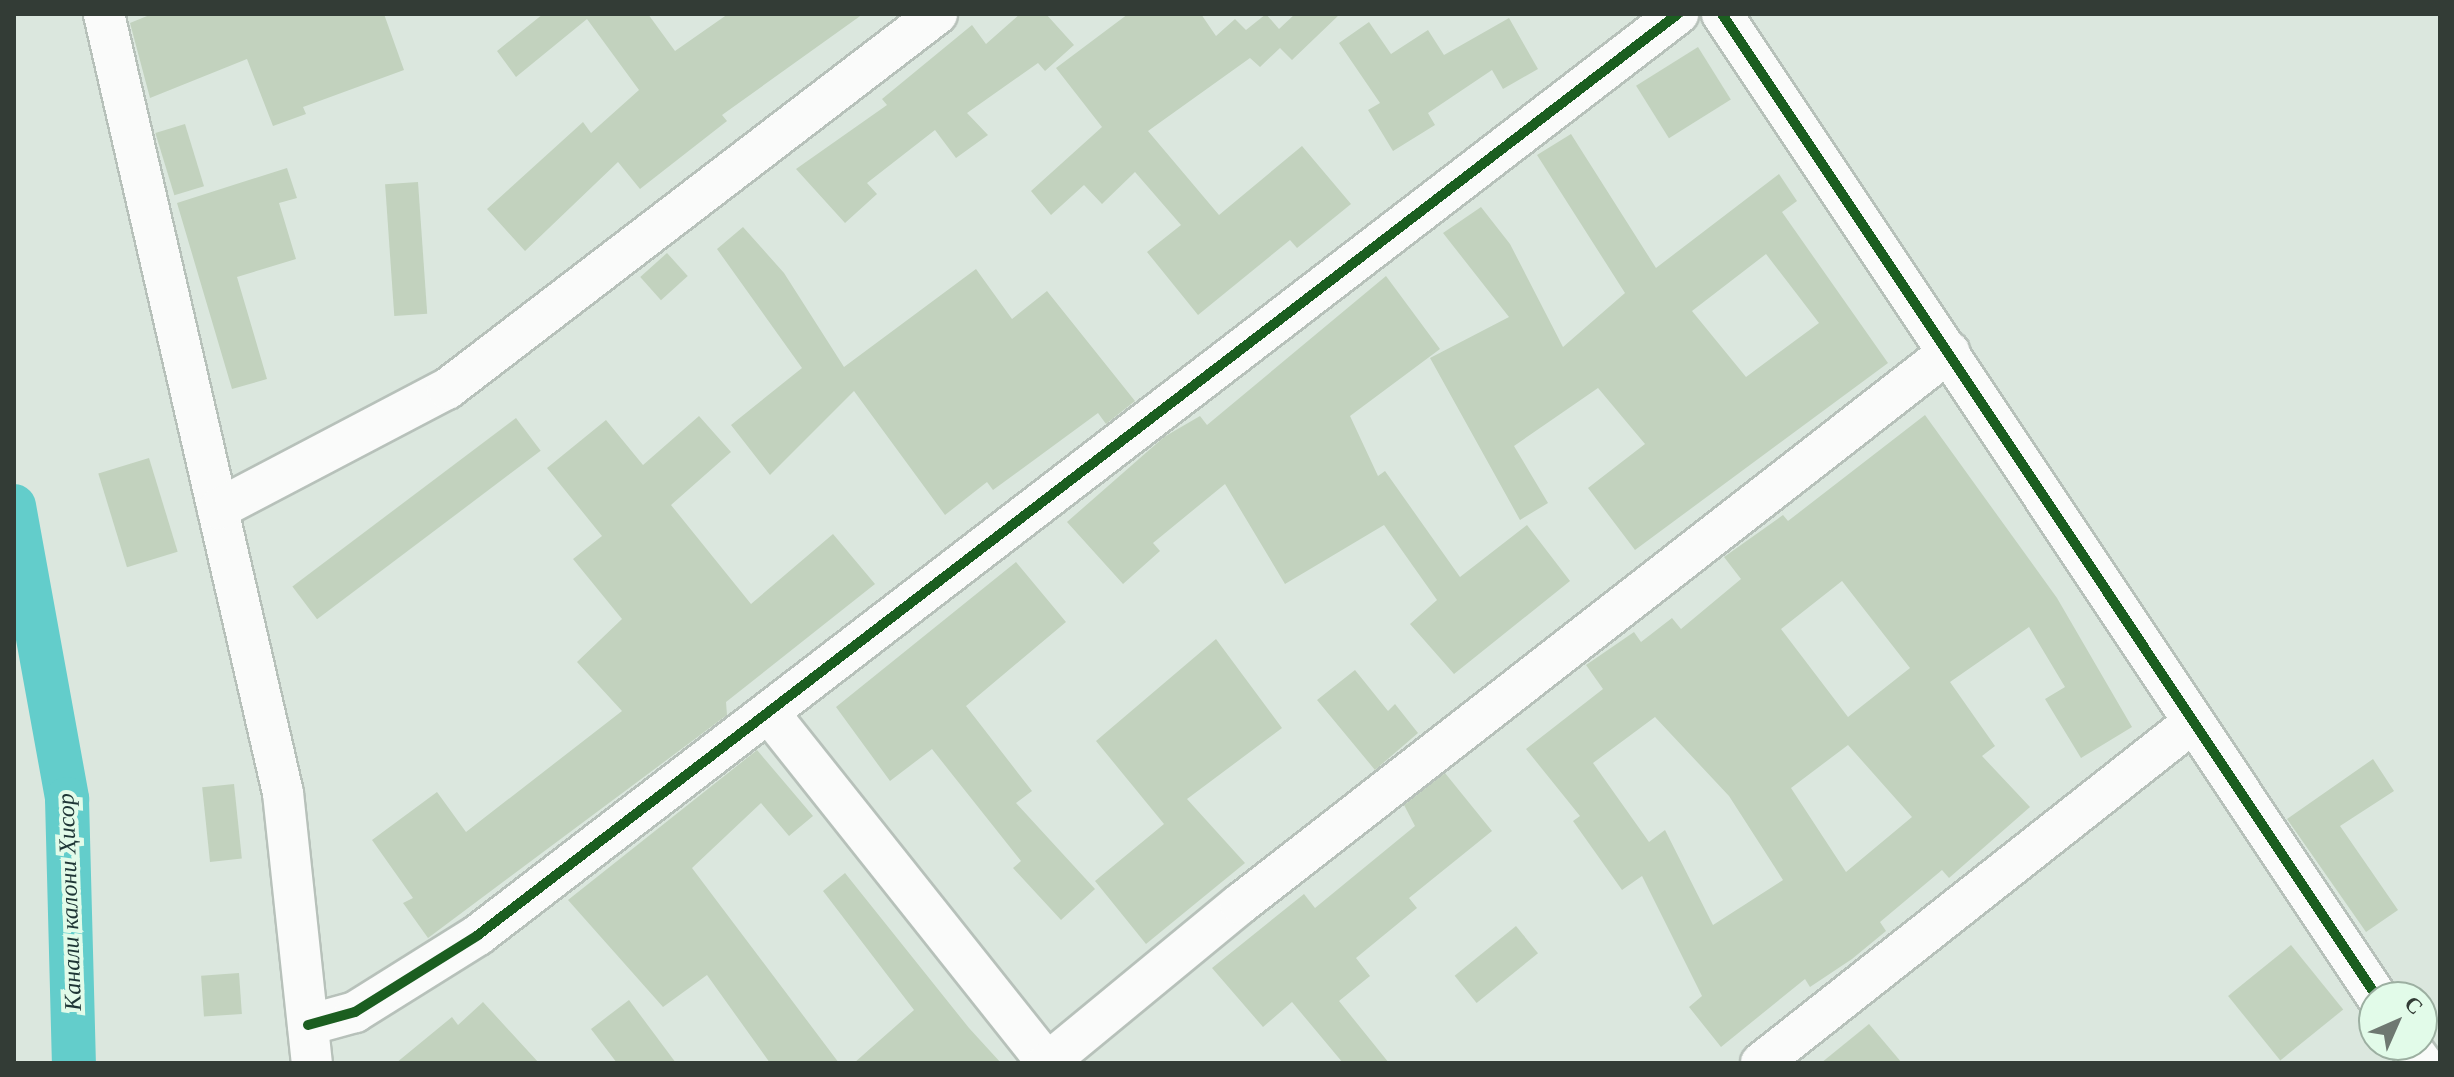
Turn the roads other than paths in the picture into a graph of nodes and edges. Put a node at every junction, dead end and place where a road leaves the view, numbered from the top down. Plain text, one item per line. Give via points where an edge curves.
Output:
1 (104, 14) edge
2 (937, 14) edge
3 (1678, 14) edge
4 (1722, 14) edge
5 (1949, 352) junction
6 (218, 509) junction
7 (769, 713) junction
8 (2191, 724) junction
9 (2366, 981) edge
10 (310, 1044) edge
11 (1047, 1063) edge
12 (1761, 1063) edge

1 - 6 street
2 - 6 street via 447,389
3 - 7 street via 1223,357
4 - 5 street
5 - 8 street
5 - 11 street via 1240,904
6 - 10 street via 283,793
7 - 10 street via 478,935
7 - 11 street
8 - 9 street
8 - 12 street

